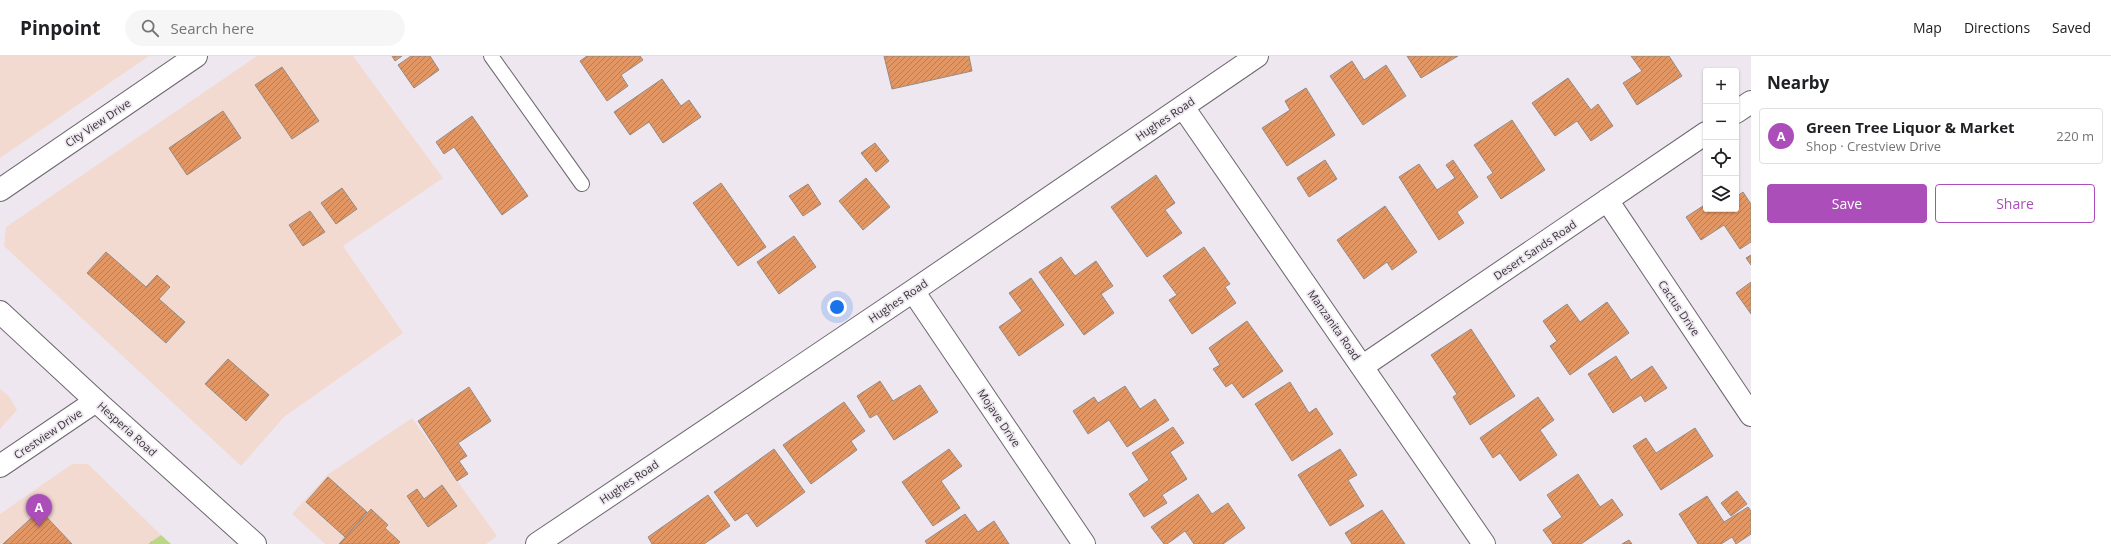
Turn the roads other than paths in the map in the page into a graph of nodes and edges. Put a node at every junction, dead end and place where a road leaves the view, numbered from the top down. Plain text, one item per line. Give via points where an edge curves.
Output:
1 (196, 56) edge
2 (491, 56) edge
3 (1257, 56) edge
4 (1751, 102) edge
5 (1183, 107) junction
6 (1739, 110) edge
7 (1703, 135) edge
8 (582, 184) dead end
9 (0, 190) edge
10 (1607, 200) junction
11 (913, 291) junction
12 (0, 312) edge
13 (1363, 366) junction
14 (96, 401) junction
15 (1751, 415) edge
16 (0, 466) edge
17 (255, 544) edge
18 (537, 544) edge
19 (1084, 544) edge
20 (1484, 544) edge

1 - 9 street, City View Drive
2 - 8 lane
3 - 5 street, Hughes Road
4 - 6 street
5 - 11 street, Hughes Road
5 - 13 street, Manzanita Road
7 - 10 street, Desert Sands Road
10 - 13 street, Desert Sands Road
10 - 15 street, Cactus Drive
11 - 18 street, Hughes Road
11 - 19 street, Mojave Drive
12 - 14 street, Hesperia Road
13 - 20 street, Manzanita Road
14 - 16 street, Crestview Drive
14 - 17 street, Hesperia Road

